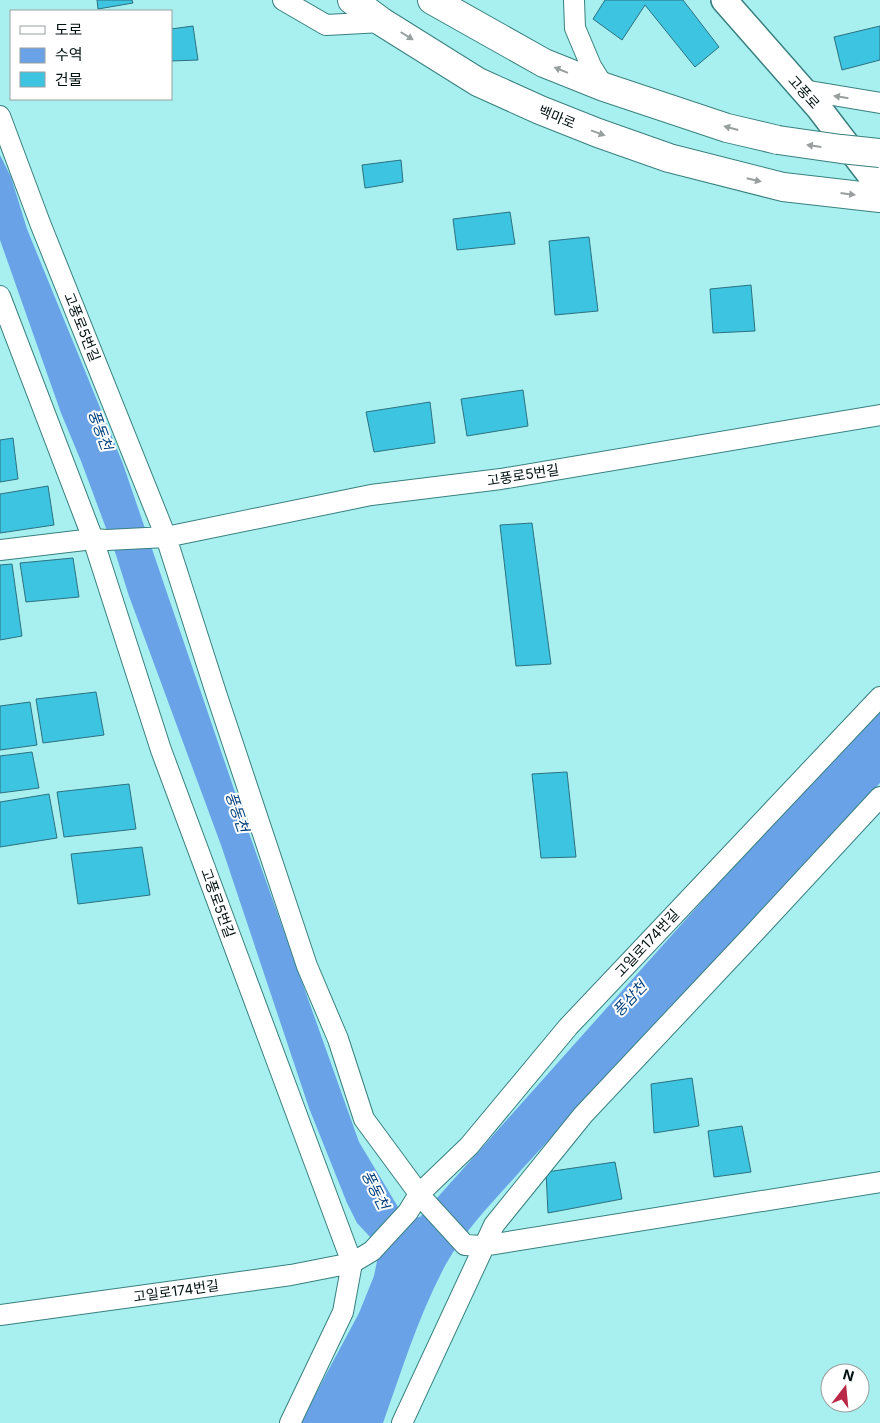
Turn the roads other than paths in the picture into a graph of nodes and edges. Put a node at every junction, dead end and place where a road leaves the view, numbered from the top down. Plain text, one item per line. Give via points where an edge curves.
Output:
1 (283, 0) edge
2 (352, 0) edge
3 (574, 0) edge
4 (724, 0) edge
5 (447, 2) edge
6 (382, 22) junction
7 (604, 87) junction
8 (803, 90) junction
9 (880, 103) edge
10 (0, 116) edge
11 (880, 153) edge
12 (880, 188) edge
13 (880, 198) edge
14 (0, 296) edge
15 (880, 415) edge
16 (161, 537) junction
17 (100, 539) junction
18 (0, 550) edge
19 (880, 697) edge
20 (880, 797) edge
21 (880, 1182) edge
22 (417, 1202) junction
23 (474, 1246) junction
24 (352, 1263) junction
25 (0, 1315) edge
26 (290, 1423) edge
27 (402, 1423) edge

1 - 6 street via 326,25
2 - 6 main road, 백마로
3 - 7 street via 576,28
4 - 8 street, 고풍로
7 -> 5 main road via 544,63
6 -> 13 main road, 백마로 via 478,82 598,133 669,158 783,187
11 -> 7 main road, bridge via 778,140 727,128
9 -> 8 street
8 - 12 street, 고풍로
10 - 16 street, 고풍로5번길
14 - 17 street, 고풍로5번길
15 - 16 street, 고풍로5번길 via 501,479 371,496
16 - 17 street
16 - 22 street, 고풍로5번길 via 307,966 338,1039 364,1120
17 - 18 street
17 - 24 street, 고풍로5번길 via 161,750
19 - 22 street, 고일로174번길 via 568,1027 469,1146
20 - 23 street via 583,1115
21 - 23 street
22 - 23 street, 고풍로5번길
22 - 24 street, 고일로174번길 via 372,1250
23 - 27 street
24 - 25 street, 고일로174번길 via 291,1275
24 - 26 street via 343,1312

